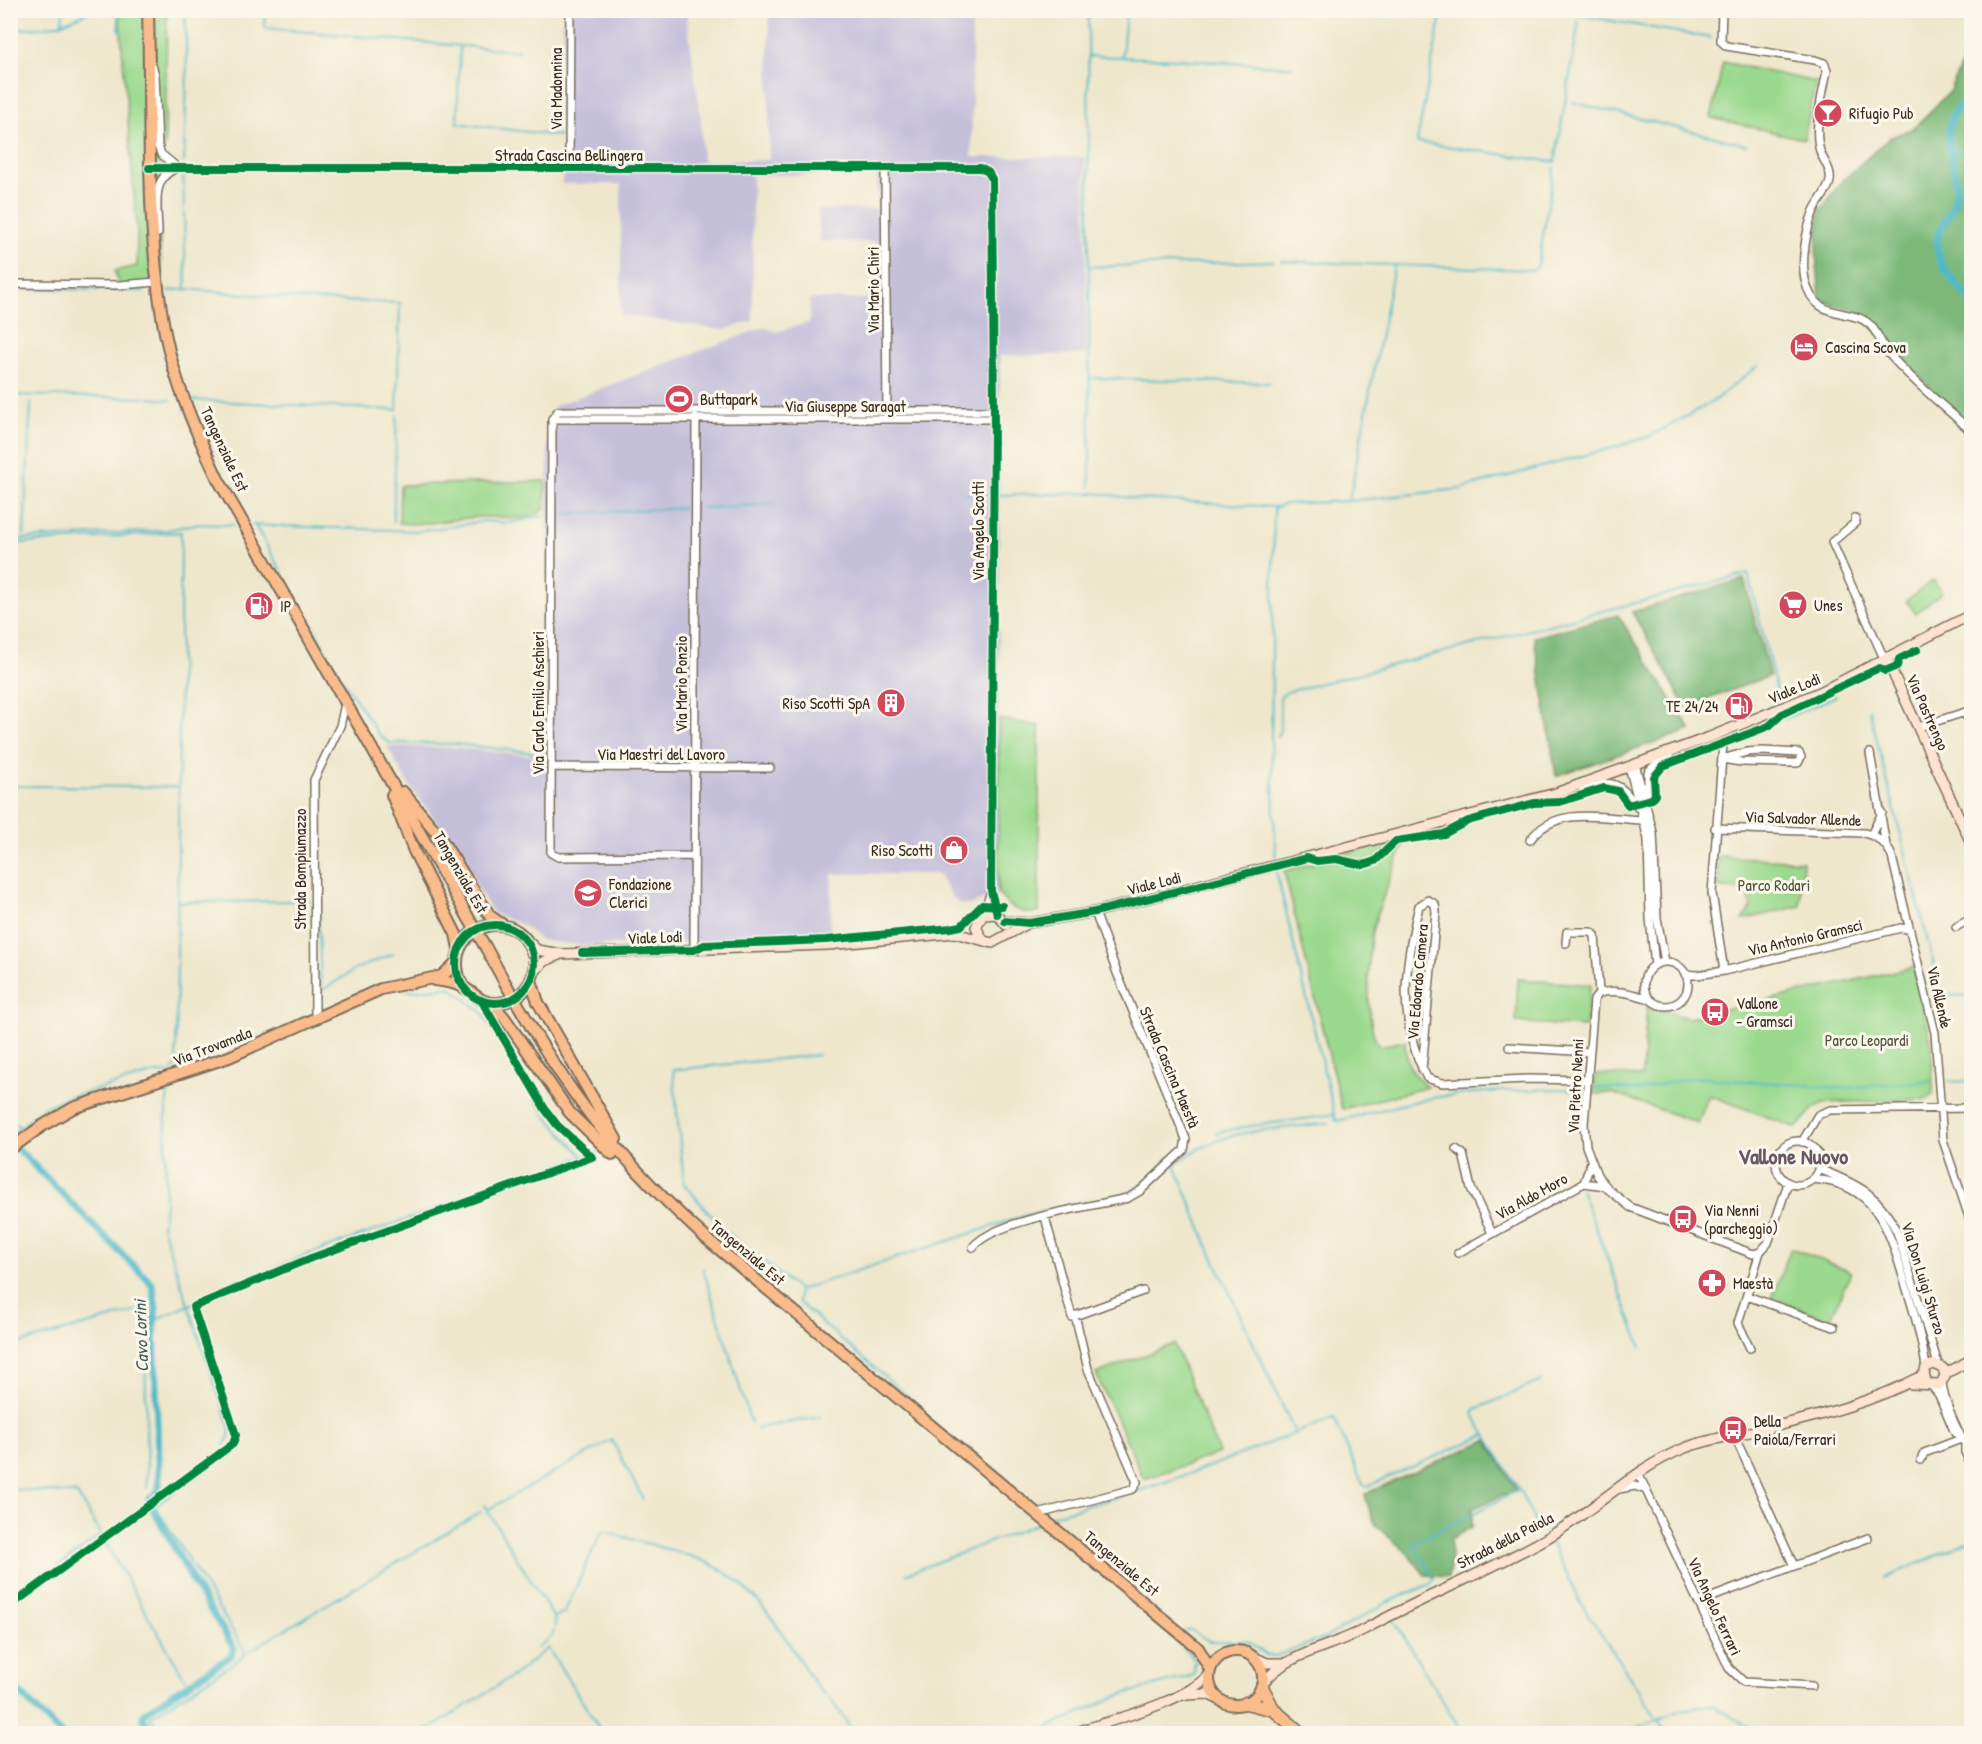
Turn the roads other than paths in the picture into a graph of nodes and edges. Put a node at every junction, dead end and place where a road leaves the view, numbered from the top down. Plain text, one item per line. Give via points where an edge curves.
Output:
1 (148, 10) edge
2 (570, 10) edge
3 (1722, 10) edge
4 (150, 58) junction
5 (149, 168) junction
6 (178, 168) junction
7 (569, 168) junction
8 (885, 168) junction
9 (988, 172) joint
10 (154, 247) junction
11 (157, 282) junction
12 (10, 284) edge
13 (994, 415) junction
14 (887, 416) junction
15 (696, 418) junction
16 (552, 419) junction
17 (1971, 432) edge
18 (1855, 518) dead end
19 (1971, 614) edge
20 (1886, 658) junction
21 (345, 700) junction
22 (1968, 711) edge
23 (357, 722) junction
24 (340, 726) junction
25 (1918, 727) junction
26 (1971, 727) edge
27 (1710, 737) junction
28 (1723, 743) dead end
29 (1870, 753) dead end
30 (1722, 759) junction
31 (1632, 765) junction
32 (551, 767) junction
33 (694, 767) junction
34 (770, 768) dead end
35 (388, 777) junction
36 (1556, 793) junction
37 (1649, 811) junction
38 (1882, 813) junction
39 (1641, 816) junction
40 (1715, 828) junction
41 (1871, 835) junction
42 (1530, 840) dead end
43 (1886, 845) junction
44 (1971, 845) edge
45 (694, 856) junction
46 (991, 891) junction
47 (1095, 912) junction
48 (1001, 917) junction
49 (1971, 918) edge
50 (980, 919) junction
51 (1029, 923) junction
52 (505, 926) junction
53 (1956, 927) dead end
54 (1908, 929) junction
55 (955, 933) junction
56 (1004, 935) junction
57 (524, 937) junction
58 (982, 940) junction
59 (1566, 942) dead end
60 (459, 949) junction
61 (694, 950) junction
62 (561, 954) junction
63 (1665, 962) junction
64 (456, 963) junction
65 (1655, 965) junction
66 (1724, 971) junction
67 (1708, 973) junction
68 (1685, 974) junction
69 (532, 977) junction
70 (428, 980) junction
71 (1644, 980) junction
72 (1688, 986) junction
73 (463, 987) junction
74 (1599, 993) junction
75 (1630, 993) junction
76 (1650, 999) junction
77 (490, 1003) junction
78 (315, 1018) junction
79 (1411, 1038) junction
80 (1426, 1039) junction
81 (1509, 1047) dead end
82 (1587, 1052) junction
83 (1422, 1070) junction
84 (1587, 1080) junction
85 (1940, 1108) junction
86 (1971, 1108) edge
87 (1802, 1142) junction
88 (10, 1149) edge
89 (1456, 1149) dead end
90 (1591, 1162) junction
91 (1820, 1164) junction
92 (1813, 1179) junction
93 (1584, 1183) junction
94 (1788, 1183) junction
95 (1606, 1186) junction
96 (1045, 1218) junction
97 (1971, 1226) edge
98 (700, 1233) junction
99 (1492, 1233) junction
100 (973, 1247) dead end
101 (1760, 1252) junction
102 (1458, 1253) dead end
103 (1143, 1291) dead end
104 (1747, 1296) junction
105 (1075, 1316) junction
106 (1834, 1327) dead end
107 (1750, 1348) dead end
108 (1968, 1360) edge
109 (1942, 1372) junction
110 (1927, 1378) junction
111 (1734, 1435) junction
112 (1964, 1441) edge
113 (1971, 1453) edge
114 (1921, 1460) dead end
115 (1971, 1467) edge
116 (1639, 1475) junction
117 (1619, 1489) junction
118 (1647, 1490) junction
119 (1038, 1514) junction
120 (1868, 1538) dead end
121 (1794, 1566) junction
122 (1699, 1602) junction
123 (1198, 1648) junction
124 (1222, 1654) junction
125 (1254, 1658) junction
126 (1284, 1663) junction
127 (1209, 1672) junction
128 (1262, 1686) junction
129 (1812, 1686) dead end
130 (1184, 1695) junction
131 (1218, 1699) junction
132 (1246, 1703) junction
133 (1274, 1710) junction
134 (1070, 1734) edge
135 (1302, 1734) edge

1 - 4 main road, Tangenziale Est
2 - 7 street, Via Madonnina
3 - 17 street via 1721,41 1726,46 1824,63 1827,70 1818,127 1819,147 1830,169 1830,183 1812,213 1804,256 1810,294 1830,311 1872,327 1878,341 1898,364
4 - 5 main road, Tangenziale Est
4 - 6 street via 155,75 158,146 161,154
5 - 6 street, Strada Cascina Bellingera
5 - 10 main road, Tangenziale Est
6 - 7 street, Strada Cascina Bellingera
6 - 10 street via 161,179
7 - 8 street, Strada Cascina Bellingera
8 - 9 street, Strada Cascina Bellingera via 980,168
8 - 14 street, Via Mario Chiri
9 - 13 street, Via Angelo Scotti via 992,179
10 - 11 main road, Tangenziale Est
11 - 12 street
11 - 21 main road, Tangenziale Est via 165,335 193,426 218,479
13 - 14 street, Via Giuseppe Saragat
13 - 46 street, Via Angelo Scotti
14 - 15 street, Via Giuseppe Saragat
14 - 16 street, Via Giuseppe Saragat via 558,411
15 - 16 street, Via Giuseppe Saragat
15 - 33 street, Via Mario Ponzio
16 - 32 street, Via Carlo Emilio Aschieri
18 - 20 street via 1856,522 1832,542
19 - 20 street, Viale Lodi
20 - 25 street, Via Pastrengo
20 - 27 street, Viale Lodi via 1820,692
21 - 23 main road, Tangenziale Est
21 - 24 street, Strada Bompiumazzo
22 - 25 street
22 - 26 street
23 - 24 street via 350,720
23 - 35 main road, Tangenziale Est
24 - 78 street, Strada Bompiumazzo via 318,767 314,785
25 - 44 street, Via Pastrengo
27 - 31 street, Viale Lodi
27 - 37 street via 1659,761 1648,772
28 - 30 street
29 - 38 street, Via Salvador Allende
30 - 30 street via 1793,764 1801,757 1799,753 1761,751
30 - 40 street
31 - 36 street, Viale Lodi
31 - 37 street
31 - 39 street
32 - 33 street, Via Maestri del Lavoro
32 - 45 street, Via Carlo Emilio Aschieri via 554,855
33 - 34 street, Via Maestri del Lavoro
33 - 45 street, Via Mario Ponzio
35 - 52 main road via 437,833 490,915
35 - 60 main road via 414,851 456,934
35 - 98 main road, Tangenziale Est, bridge via 555,1069 598,1128 644,1180
36 - 39 street via 1612,783 1624,788
36 - 47 street, Viale Lodi
37 - 63 street via 1657,866 1657,918
38 - 41 street
38 - 43 street, Via Salvador Allende
39 - 42 street via 1554,819
39 - 65 street via 1651,867 1650,919
40 - 41 street, Via Salvador Allende
40 - 66 street via 1712,893
41 - 43 street, Via Salvador Allende
43 - 54 street, Via Salvador Allende
45 - 61 street, Via Mario Ponzio
46 - 48 street, Via Angelo Scotti
46 - 50 street, Via Angelo Scotti
47 - 51 street, Viale Lodi
47 - 96 street, Strada Cascina Maestà via 1186,1139 1184,1150 1128,1198
48 - 50 street
48 - 51 street, Viale Lodi
48 - 56 street
49 - 53 street
50 - 55 street, Viale Lodi
50 - 58 street via 977,932
51 - 56 street, Viale Lodi
52 - 57 main road
52 - 60 main road via 478,929
54 - 66 street, Via Antonio Gramsci
54 - 85 street, Via Allende via 1935,1033
55 - 58 street, Viale Lodi
55 - 61 street, Viale Lodi via 828,945
56 - 58 street via 997,942
57 - 62 street, Viale Lodi via 537,950
57 - 69 main road via 533,954
59 - 74 street, Via Pietro Nenni via 1567,932 1595,935
60 - 64 main road
61 - 62 street, Viale Lodi
62 - 69 street via 543,962
63 - 65 street
63 - 68 street via 1676,965
64 - 70 main road, Via Trovamala via 442,976
64 - 73 main road
65 - 71 street
66 - 67 street, Via Antonio Gramsci
67 - 68 street, Via Antonio Gramsci
67 - 72 street, Via Antonio Gramsci
68 - 72 street
69 - 77 main road via 515,998
69 - 98 main road via 538,1002 610,1131 634,1163
70 - 73 main road, Via Trovamala
70 - 78 main road, Via Trovamala via 381,989
71 - 75 street
71 - 76 street
72 - 76 street via 1685,995 1674,1004 1664,1006
73 - 77 main road
74 - 75 street
74 - 82 street, Via Pietro Nenni via 1594,1000
75 - 76 street
77 - 98 main road via 504,1017 570,1113 678,1220
78 - 88 main road, Via Trovamala via 209,1065 73,1108
79 - 80 street via 1420,1042
79 - 80 street, Via Edoardo Camera via 1405,977 1419,906 1428,900 1436,903 1436,912
79 - 83 street, Via Edoardo Camera
80 - 83 street, Via Edoardo Camera
81 - 82 street
82 - 84 street, Via Pietro Nenni
83 - 84 street via 1427,1078 1442,1083
84 - 90 street, Via Pietro Nenni via 1584,1124
85 - 86 street
85 - 87 street via 1830,1110 1818,1115
85 - 97 street, Via Allende via 1942,1140
87 - 91 street via 1815,1150
87 - 94 street via 1787,1144 1777,1156 1777,1171
89 - 99 street, Via Aldo Moro via 1463,1154 1471,1188
90 - 93 street, Via Aldo Moro
90 - 95 street, Via Pietro Nenni
91 - 92 street
91 - 109 street, Via Don Luigi Sturzo via 1824,1171 1869,1192 1891,1218
92 - 94 street via 1801,1185
92 - 110 street, Via Don Luigi Sturzo via 1835,1182 1861,1195 1880,1213 1901,1267
93 - 95 street, Via Aldo Moro
93 - 99 street, Via Aldo Moro
94 - 101 street via 1768,1243
95 - 101 street, Via Pietro Nenni via 1630,1207 1753,1254
96 - 100 street, Strada Cascina Maestà via 999,1230 979,1239
96 - 105 street via 1072,1317
98 - 119 main road, Tangenziale Est
99 - 102 street, Via Aldo Moro
101 - 104 street
103 - 105 street
104 - 106 street
104 - 107 street via 1738,1323
105 - 119 street via 1089,1369 1137,1482 1133,1489
108 - 109 street
109 - 110 street
109 - 110 street
109 - 112 street, Via Don Luigi Sturzo via 1943,1393
110 - 111 street, Strada della Paiola via 1810,1418
110 - 112 street, Via Don Luigi Sturzo via 1955,1433
111 - 116 street, Strada della Paiola via 1682,1449
111 - 121 street
112 - 113 street
112 - 114 street via 1924,1453
112 - 115 street
116 - 117 street, Strada della Paiola
116 - 118 street, Via Angelo Ferrari
117 - 118 street via 1635,1486
117 - 126 street, Strada della Paiola via 1540,1542 1360,1632
118 - 122 street, Via Angelo Ferrari
119 - 123 main road, Tangenziale Est
120 - 121 street
121 - 122 street
122 - 129 street, Via Angelo Ferrari via 1728,1668 1736,1677 1744,1682
123 - 124 main road, Tangenziale Est
123 - 127 main road, Tangenziale Est
124 - 125 main road, Tangenziale Est via 1239,1650
124 - 127 main road
125 - 126 street
125 - 128 main road via 1262,1670
126 - 128 street, Strada della Paiola via 1272,1671
127 - 130 street via 1203,1682
127 - 131 main road, Tangenziale Est via 1210,1688
128 - 132 main road via 1256,1697
128 - 133 highway
130 - 131 street via 1207,1694
130 - 134 street
131 - 132 main road via 1232,1705
132 - 133 highway
133 - 135 highway

